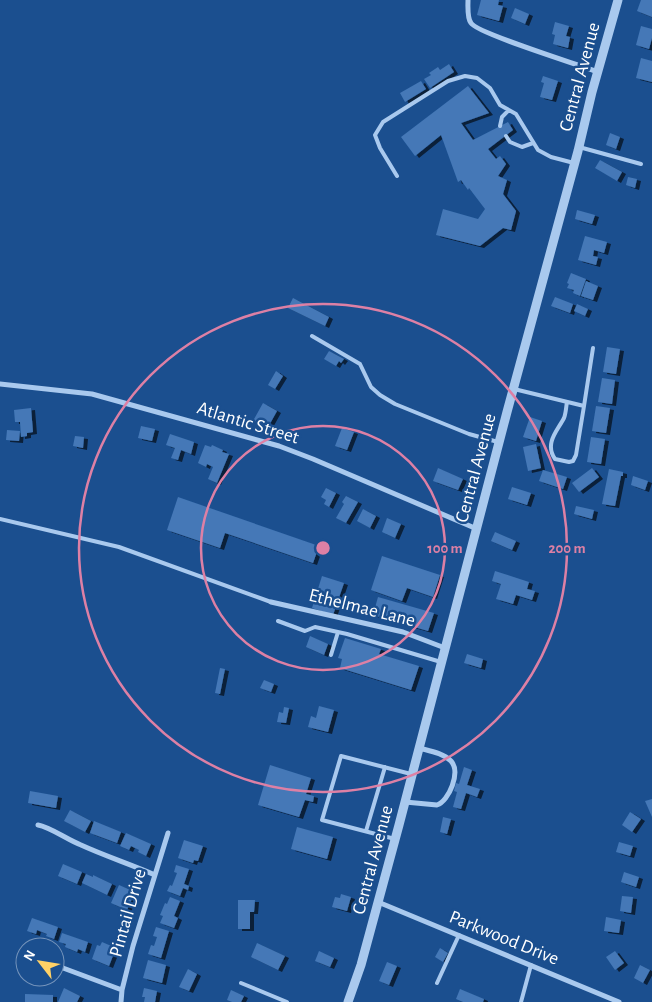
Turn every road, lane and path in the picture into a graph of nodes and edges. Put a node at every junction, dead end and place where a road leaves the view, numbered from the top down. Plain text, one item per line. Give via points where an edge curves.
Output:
1 (468, 0) edge
2 (618, 0) edge
3 (598, 72) junction
4 (509, 110) junction
5 (500, 126) dead end
6 (506, 136) dead end
7 (533, 143) junction
8 (579, 147) junction
9 (574, 163) junction
10 (641, 164) dead end
11 (397, 176) dead end
12 (312, 336) dead end
13 (593, 348) dead end
14 (0, 384) edge
15 (514, 388) junction
16 (567, 402) junction
17 (584, 406) junction
18 (500, 442) junction
19 (0, 519) edge
20 (477, 529) junction
21 (271, 602) joint
22 (278, 621) dead end
23 (338, 632) junction
24 (445, 648) junction
25 (332, 655) dead end
26 (441, 662) junction
27 (419, 748) junction
28 (385, 767) junction
29 (412, 774) junction
30 (405, 802) junction
31 (38, 825) dead end
32 (366, 831) junction
33 (168, 833) dead end
34 (395, 839) junction
35 (154, 875) junction
36 (378, 902) junction
37 (458, 935) junction
38 (530, 965) junction
39 (65, 970) edge
40 (241, 983) dead end
41 (437, 983) dead end
42 (122, 990) junction
43 (609, 1000) edge
44 (121, 1002) edge
45 (287, 1002) edge
46 (348, 1002) edge
47 (521, 1002) edge
48 (619, 1002) edge

1 - 3 street via 470,22 474,27
2 - 3 street, Central Avenue
3 - 8 street, Central Avenue
4 - 5 lane via 502,117
4 - 7 lane via 516,114
4 - 11 lane via 500,105 490,88 476,78 465,76 448,81 382,122 375,135
6 - 7 lane via 510,142 522,147
7 - 9 lane via 538,150
8 - 9 street, Central Avenue
8 - 10 lane
9 - 15 street, Central Avenue
12 - 18 lane via 360,364 371,386 395,404 469,434
13 - 17 lane
14 - 20 street, Atlantic Street via 92,394 279,446
15 - 16 lane
15 - 18 street, Central Avenue
16 - 17 lane
16 - 17 lane via 564,418 554,433 551,448 554,459 573,461
18 - 20 street, Central Avenue
19 - 21 lane via 119,547
20 - 24 street, Central Avenue
21 - 24 street, Ethelmae Lane via 403,632
22 - 23 lane via 305,631 315,627
23 - 25 lane
23 - 26 lane
24 - 26 street, Central Avenue
26 - 27 street, Central Avenue
27 - 29 street, Central Avenue
27 - 30 street via 451,760 455,771 449,796 437,805
28 - 29 lane
28 - 32 lane
28 - 32 lane via 341,756 322,820
29 - 30 street, Central Avenue
30 - 34 street, Central Avenue
31 - 35 street
32 - 34 lane
33 - 35 street, Pintail Drive
34 - 36 street, Central Avenue
35 - 42 street, Pintail Drive
36 - 37 street, Parkwood Drive
36 - 46 street, Central Avenue
37 - 38 street, Parkwood Drive
37 - 41 lane
38 - 43 street, Parkwood Drive
38 - 47 lane
39 - 42 street
40 - 45 lane
42 - 44 street, Pintail Drive
43 - 48 street, Parkwood Drive

